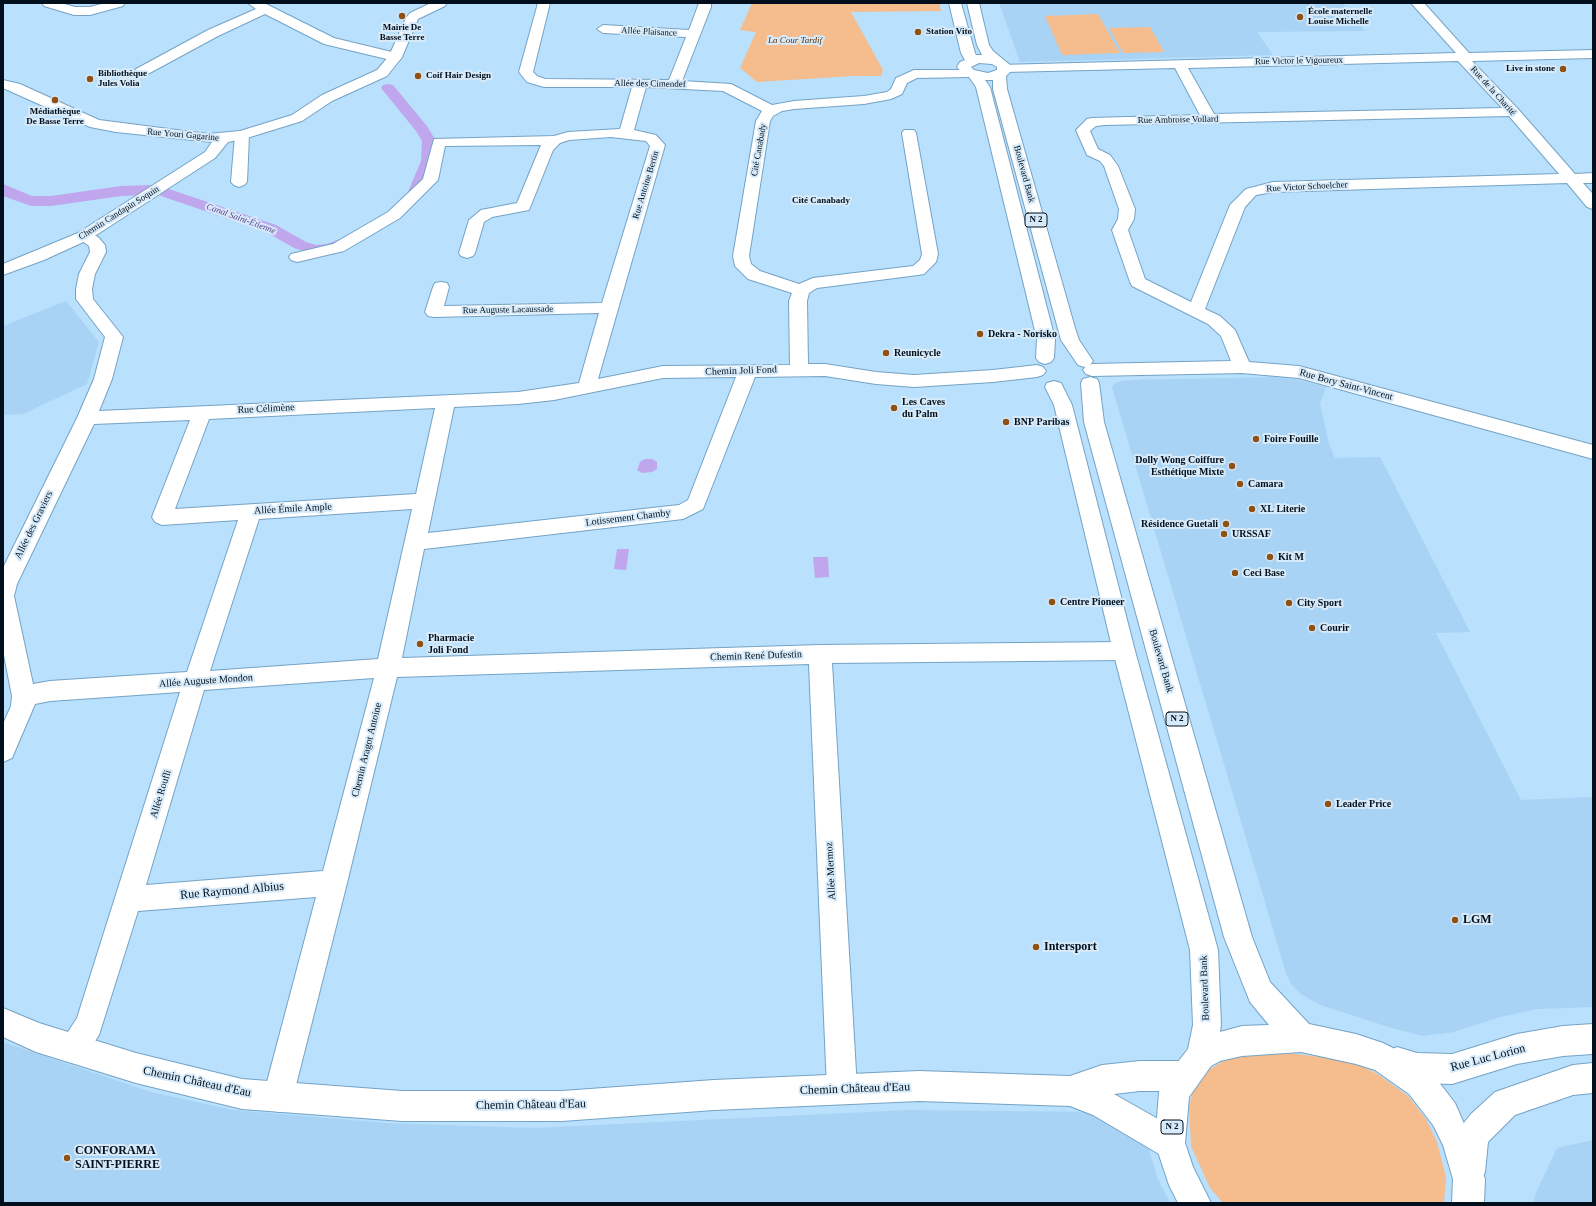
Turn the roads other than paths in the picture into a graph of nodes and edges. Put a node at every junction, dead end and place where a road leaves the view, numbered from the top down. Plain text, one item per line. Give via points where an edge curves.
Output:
1 (48, 3) edge
2 (119, 3) edge
3 (441, 3) edge
4 (544, 3) edge
5 (705, 3) edge
6 (955, 3) edge
7 (973, 3) edge
8 (1417, 3) edge
9 (259, 6) edge
10 (603, 30) dead end
11 (694, 34) junction
12 (1593, 54) edge
13 (394, 57) junction
14 (1464, 57) junction
15 (1179, 64) junction
16 (1000, 68) junction
17 (972, 70) junction
18 (141, 72) dead end
19 (640, 83) junction
20 (3, 84) edge
21 (674, 84) junction
22 (772, 111) junction
23 (1513, 112) junction
24 (1210, 120) junction
25 (626, 134) junction
26 (908, 134) dead end
27 (242, 135) junction
28 (223, 138) junction
29 (555, 140) junction
30 (1571, 178) junction
31 (1593, 178) edge
32 (239, 182) dead end
33 (1593, 204) edge
34 (84, 236) junction
35 (467, 253) dead end
36 (297, 257) dead end
37 (3, 270) edge
38 (441, 287) dead end
39 (801, 290) junction
40 (609, 308) junction
41 (1196, 310) junction
42 (1242, 367) junction
43 (799, 369) junction
44 (748, 370) junction
45 (1045, 372) junction
46 (1089, 372) junction
47 (587, 388) junction
48 (446, 401) junction
49 (202, 412) junction
50 (87, 418) junction
51 (1593, 452) edge
52 (424, 501) junction
53 (251, 511) junction
54 (415, 542) junction
55 (7, 573) edge
56 (1124, 651) junction
57 (820, 654) junction
58 (388, 668) junction
59 (195, 682) junction
60 (24, 696) junction
61 (3, 751) edge
62 (334, 883) junction
63 (129, 899) junction
64 (3, 1022) edge
65 (1301, 1037) junction
66 (1593, 1039) edge
67 (74, 1048) junction
68 (1383, 1058) junction
69 (1193, 1066) junction
70 (1593, 1078) edge
71 (842, 1089) junction
72 (1070, 1091) junction
73 (278, 1097) junction
74 (1170, 1143) junction
75 (1469, 1191) edge
76 (1194, 1203) edge

1 - 2 street via 74,11 90,11
3 - 13 street, Rue Youri Gagarine via 414,16
4 - 19 street, Allée des Cimendef via 526,72 532,79 544,83
5 - 11 street
6 - 17 street, Boulevard Bank / N 2
7 - 16 street via 983,45
8 - 14 street, Rue de la Charité
9 - 13 street via 329,41
9 - 18 street
10 - 11 street, Allée Plaisance
11 - 21 street
12 - 14 street, Rue Victor le Vigoureux
13 - 27 street, Rue Youri Gagarine via 382,73 327,98 297,118
14 - 15 street, Rue Victor le Vigoureux
14 - 23 street, Rue de la Charité
15 - 16 street, Rue Victor le Vigoureux
15 - 24 street
16 - 17 street via 988,77
16 - 17 street via 983,58
16 - 46 street, Boulevard Bank / N 2 via 1000,89 1066,328 1070,340
17 - 22 street, Cité Canabady via 914,74 901,81 897,91 891,95 864,100 794,105
17 - 45 street, Boulevard Bank / N 2 via 983,86 1046,339
19 - 21 street, Allée des Cimendef
19 - 25 street
20 - 28 street, Rue Youri Gagarine via 95,124
21 - 22 street, Allée des Cimendef via 726,87
22 - 39 street, Cité Canabady via 763,120 741,256 743,266 754,275
23 - 24 street, Rue Ambroise Vollard
23 - 30 street, Rue de la Charité
24 - 41 street, Rue Ambroise Vollard via 1092,122 1084,130 1092,152 1104,158 1111,166 1127,209 1126,219 1120,230 1138,282
25 - 29 street, Rue Antoine Bertin via 611,132 568,136
25 - 40 street, Rue Antoine Bertin via 650,138 658,145
26 - 39 street via 930,254 928,262 918,270 813,283
27 - 28 street, Rue Youri Gagarine
27 - 32 street
28 - 34 street, Chemin Candapin Soquin via 210,155
29 - 35 street via 546,148 523,207 487,213 477,220
29 - 36 street, Rue Antoine Bertin via 439,142 430,180 394,215 338,248
30 - 31 street, Rue Victor Schoelcher
30 - 33 street, Rue de la Charité
30 - 41 street, Rue Victor Schoelcher via 1273,187 1251,192 1238,205
34 - 37 street, Chemin Candapin Soquin
34 - 50 street, Allée des Graviers via 97,245 98,252 87,274 84,289 86,299 114,337 103,379
38 - 40 street, Rue Auguste Lacaussade via 434,312
39 - 43 street via 798,301
40 - 47 street, Rue Antoine Bertin
41 - 42 street via 1214,320 1229,334
42 - 46 street, Rue Bory Saint-Vincent
42 - 51 street, Rue Bory Saint-Vincent via 1299,372
43 - 44 street, Chemin Joli Fond
43 - 45 street, Chemin Joli Fond via 914,380
44 - 47 street, Chemin Joli Fond via 663,372
44 - 54 street, Lotissement Chamby via 696,504 683,512
45 - 46 street via 1066,390 1078,389
45 - 46 street via 1056,354 1069,355
45 - 56 street, Boulevard Bank / N 2 via 1063,405
46 - 65 street, Boulevard Bank / N 2 via 1091,408 1096,429 1238,937 1260,992
47 - 48 street, Chemin Joli Fond via 518,398
48 - 49 street, Rue Célimène
48 - 52 street, Chemin Aragot Antoine
49 - 50 street, Rue Célimène
49 - 53 street, Allée Émile Ample via 162,516
50 - 55 street, Allée des Graviers
52 - 53 street, Allée Émile Ample
52 - 54 street, Chemin Aragot Antoine
53 - 59 street, Allée Roufli
54 - 58 street, Chemin Aragot Antoine
55 - 60 street, Allée des Graviers via 3,596
56 - 57 street, Chemin René Dufestin
56 - 69 street, Boulevard Bank / N 2 via 1204,950 1207,1025
57 - 58 street, Chemin René Dufestin
57 - 71 street, Allée Mermoz
58 - 59 street, Allée Auguste Mondon
58 - 62 street, Chemin Aragot Antoine
59 - 60 street, Allée Auguste Mondon via 50,691
59 - 63 street, Allée Roufli
60 - 61 street, Allée des Graviers via 23,706
62 - 63 street, Rue Raymond Albius
62 - 73 street, Chemin Aragot Antoine
63 - 67 street, Allée Roufli via 89,1025
64 - 67 street, Chemin Château d'Eau
65 - 68 street, N 2 via 1356,1049
65 - 69 street, N 2 via 1242,1041 1215,1048
66 - 68 street, Rue Luc Lorion via 1517,1049 1452,1069 1417,1068
67 - 73 street, Chemin Château d'Eau via 136,1068 242,1094
68 - 75 street, N 2 via 1420,1083 1444,1114 1457,1142
69 - 72 street via 1102,1080
69 - 74 street, N 2 via 1174,1092
70 - 75 street via 1573,1080 1506,1103 1474,1135
71 - 72 street, Chemin Château d'Eau via 935,1086
71 - 73 street, Chemin Château d'Eau via 562,1106 402,1106
72 - 74 street via 1103,1104
74 - 76 street, N 2 via 1180,1174

